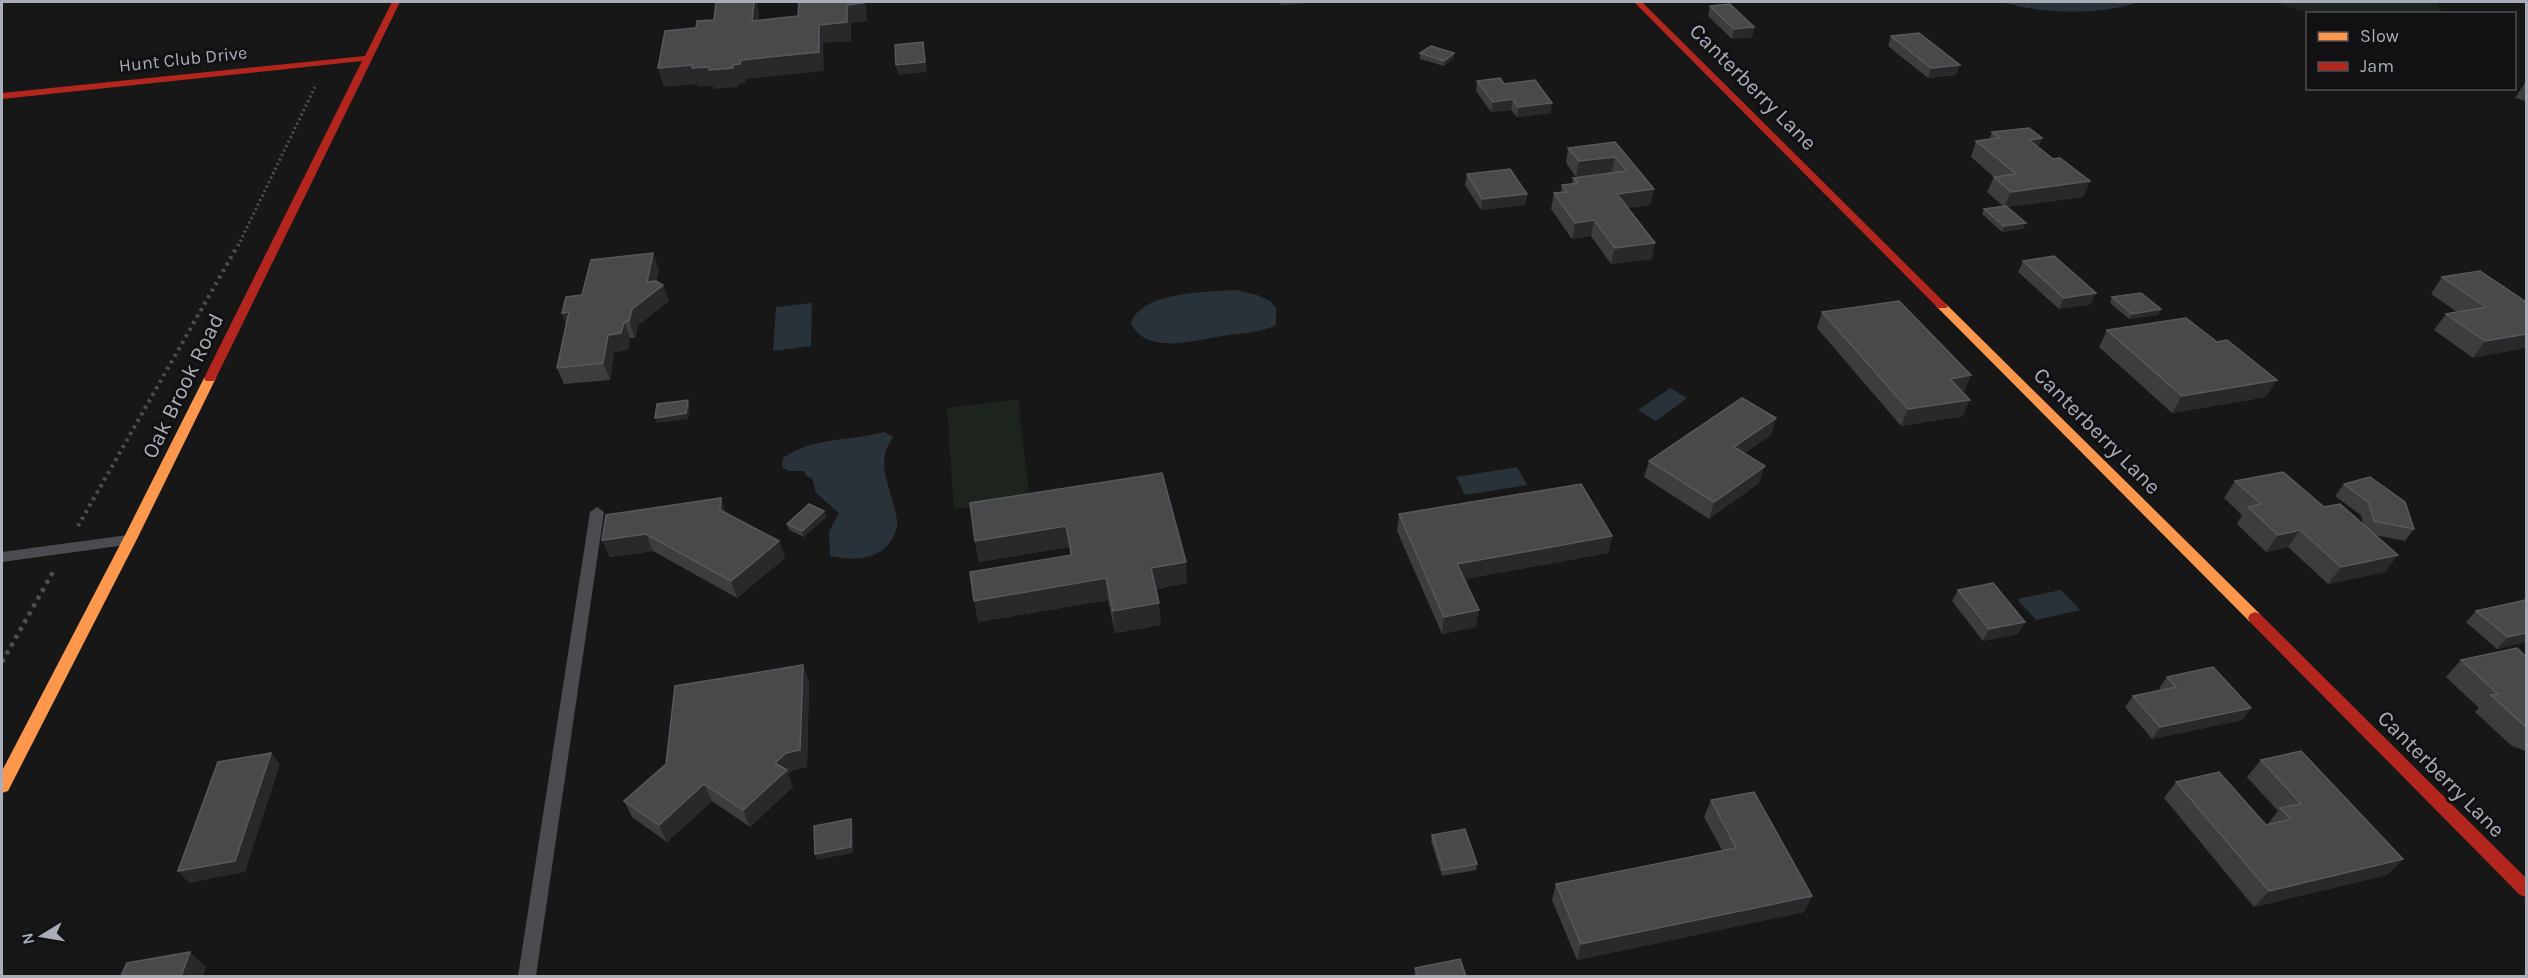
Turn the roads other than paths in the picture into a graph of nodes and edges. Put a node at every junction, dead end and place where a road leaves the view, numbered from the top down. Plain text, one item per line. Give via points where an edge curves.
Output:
1 (396, 2) edge
2 (1638, 2) edge
3 (368, 58) junction
4 (2, 96) edge
5 (597, 512) dead end
6 (130, 539) junction
7 (2, 557) edge
8 (2, 786) edge
9 (2526, 890) edge
10 (527, 976) edge

1 - 3 street, Oak Brook Road
2 - 9 street, Canterberry Lane
3 - 4 street, Hunt Club Drive
3 - 6 street, Oak Brook Road
5 - 10 lane
6 - 7 lane
6 - 8 street, Oak Brook Road

